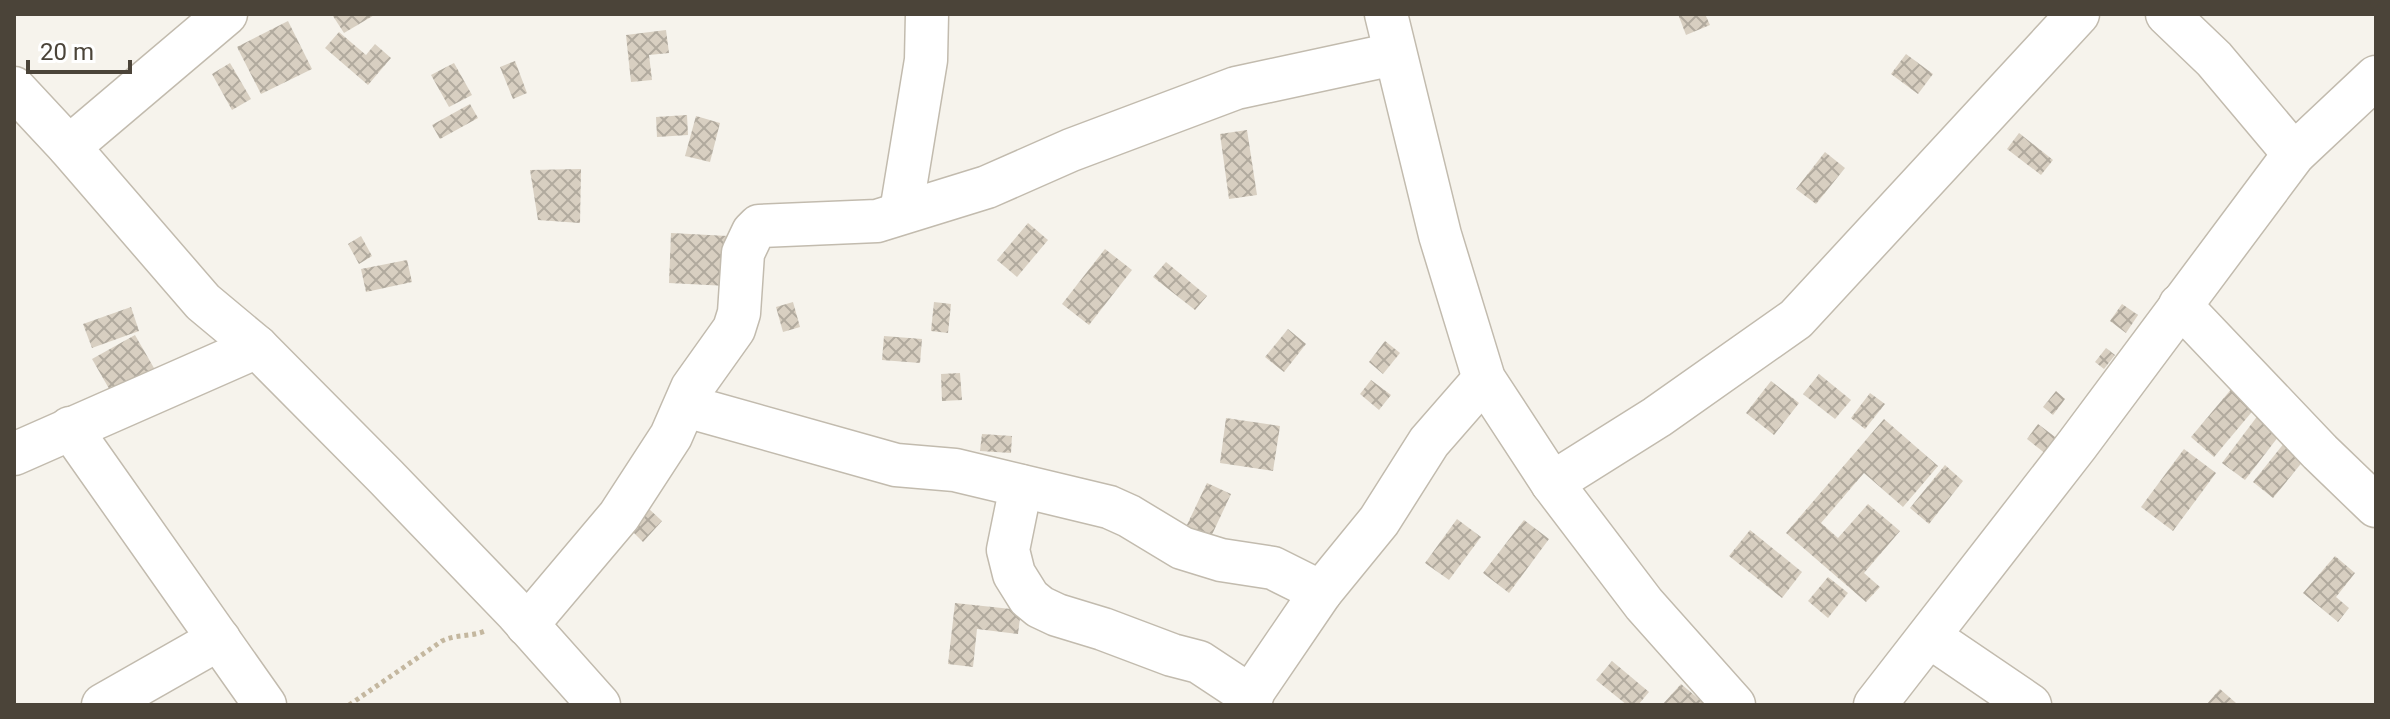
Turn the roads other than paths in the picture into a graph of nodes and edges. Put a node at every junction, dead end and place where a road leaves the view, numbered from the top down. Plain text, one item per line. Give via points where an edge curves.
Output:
1 (226, 14) edge
2 (927, 14) edge
3 (1386, 14) edge
4 (2078, 14) edge
5 (2167, 14) edge
6 (1394, 54) junction
7 (2376, 77) edge
8 (14, 88) edge
9 (69, 147) junction
10 (2294, 154) junction
11 (901, 212) junction
12 (2180, 305) junction
13 (257, 347) junction
14 (1484, 379) junction
15 (686, 406) junction
16 (70, 428) junction
17 (14, 454) edge
18 (1552, 483) junction
19 (1021, 486) junction
20 (2376, 506) edge
21 (1321, 592) junction
22 (522, 619) junction
23 (1930, 637) junction
24 (219, 639) junction
25 (1248, 701) edge
26 (103, 705) edge
27 (265, 705) edge
28 (599, 705) edge
29 (1734, 705) edge
30 (1875, 705) edge
31 (2030, 705) edge

1 - 9 street
2 - 11 street via 926,60
3 - 6 street
4 - 18 street via 1796,319
5 - 10 street via 2214,59
6 - 11 street via 1236,88 987,187
6 - 14 street
7 - 10 street
8 - 9 street
9 - 13 street via 203,302
10 - 12 street
11 - 15 street via 877,221 759,226 743,253 734,329 692,388
12 - 20 street
12 - 23 street
13 - 16 street
13 - 22 street
14 - 18 street
14 - 21 street via 1429,442 1379,521
15 - 19 street via 896,465 955,470
15 - 22 street via 619,516
16 - 17 street
16 - 24 street
18 - 29 street via 1644,604
19 - 21 street via 1109,507 1182,548 1273,568
19 - 25 street via 1008,550 1014,574 1029,598 1057,615 1199,662
21 - 25 street
22 - 28 street
23 - 30 street
23 - 31 street
24 - 26 street
24 - 27 street

